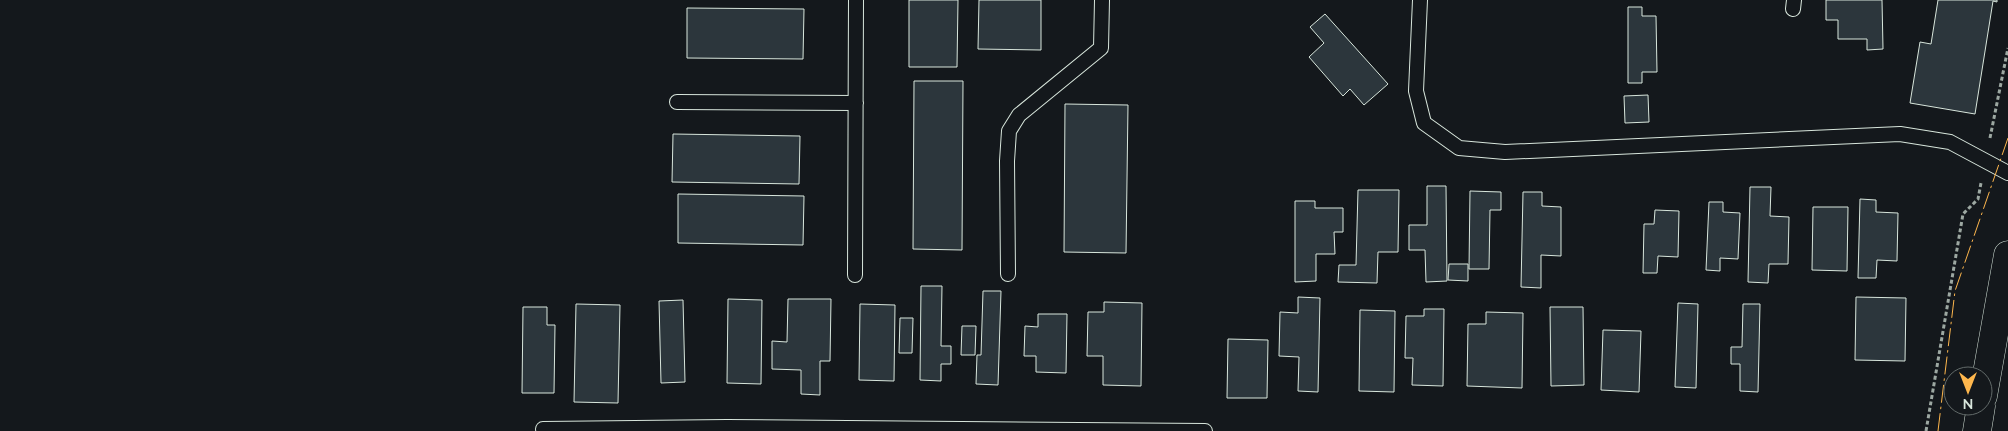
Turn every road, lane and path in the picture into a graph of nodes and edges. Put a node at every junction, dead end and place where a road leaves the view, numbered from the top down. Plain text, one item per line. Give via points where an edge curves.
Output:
1 (856, 0) edge
2 (1102, 0) edge
3 (1420, 0) edge
4 (2008, 48) edge
5 (677, 102) dead end
6 (856, 103) junction
7 (1986, 161) junction
8 (2008, 173) edge
9 (2008, 255) edge
10 (1008, 274) dead end
11 (855, 275) dead end
12 (1988, 366) edge
13 (1979, 416) edge
14 (543, 429) dead end
15 (726, 429) edge
16 (1205, 431) edge
17 (1926, 431) edge
18 (1977, 431) edge

1 - 6 lane
2 - 10 lane via 1101,48 1019,115 1009,132
3 - 7 lane via 1416,90 1424,123 1459,148 1505,152 1900,134 1950,142
4 - 7 path
5 - 6 lane
6 - 11 lane
7 - 8 lane
7 - 17 path via 1978,199 1963,214
9 - 12 street
13 - 18 street
14 - 15 lane
15 - 16 lane

